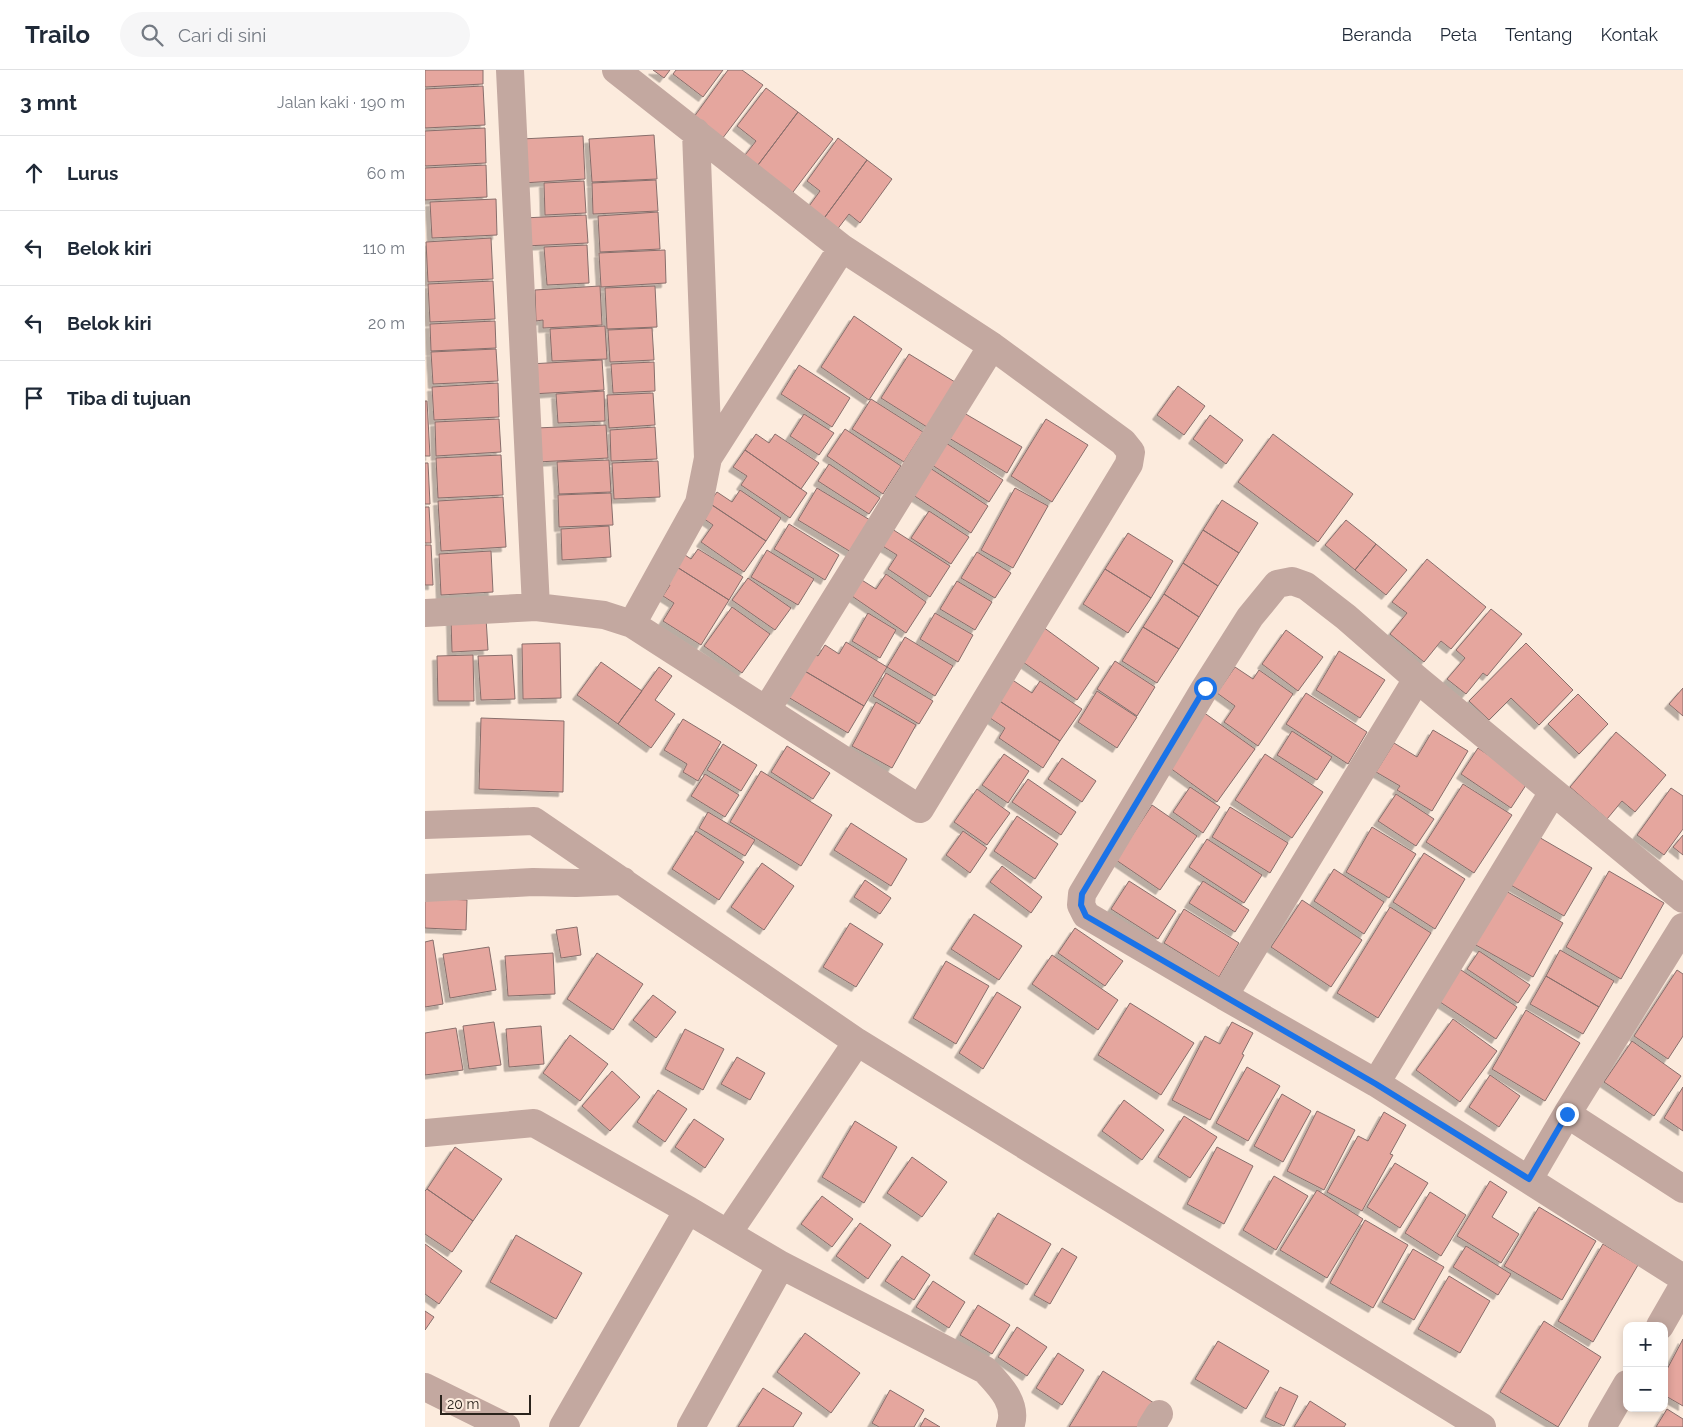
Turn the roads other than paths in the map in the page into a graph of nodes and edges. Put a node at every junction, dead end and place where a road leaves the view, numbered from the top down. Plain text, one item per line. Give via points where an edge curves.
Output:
1 (510, 70) edge
2 (617, 70) edge
3 (696, 132) junction
4 (842, 248) junction
5 (992, 346) junction
6 (708, 458) junction
7 (536, 607) junction
8 (425, 613) edge
9 (632, 624) junction
10 (1417, 679) junction
11 (767, 709) junction
12 (1553, 792) junction
13 (425, 825) edge
14 (623, 881) junction
15 (425, 888) edge
16 (1683, 899) edge
17 (1683, 927) edge
18 (1225, 996) junction
19 (857, 1042) junction
20 (1376, 1084) junction
21 (1567, 1114) junction
22 (425, 1133) edge
23 (1529, 1179) junction
24 (1683, 1189) edge
25 (688, 1210) junction
26 (728, 1233) junction
27 (781, 1265) junction
28 (1683, 1278) edge
29 (1683, 1286) edge
30 (1662, 1322) edge
31 (425, 1387) edge
32 (1623, 1391) edge
33 (506, 1427) edge
34 (563, 1427) edge
35 (691, 1427) edge
36 (1010, 1427) edge
37 (1482, 1427) edge
38 (1603, 1427) edge

1 - 7 street
2 - 3 street
3 - 4 street
3 - 6 street
4 - 5 street
4 - 6 street
5 - 11 street
5 - 11 street via 1123,442 1131,452 1129,464 920,808
6 - 9 street via 699,503
7 - 8 street
7 - 9 street via 603,615
9 - 11 street
10 - 12 street
10 - 18 street
10 - 18 street via 1326,601 1306,586 1292,581 1277,584 1250,617 1205,688 1082,894 1081,905 1086,916
12 - 16 street
12 - 20 street
13 - 14 street via 533,821
14 - 15 street
14 - 19 street
17 - 21 street
18 - 20 street
19 - 26 street
19 - 37 street
20 - 23 street
21 - 23 street
21 - 24 street
22 - 25 street via 534,1124
23 - 28 street
25 - 26 street
25 - 34 street
26 - 27 street
27 - 35 street
27 - 36 street via 985,1370 1003,1390 1011,1405
29 - 30 street
31 - 33 street
32 - 38 street

